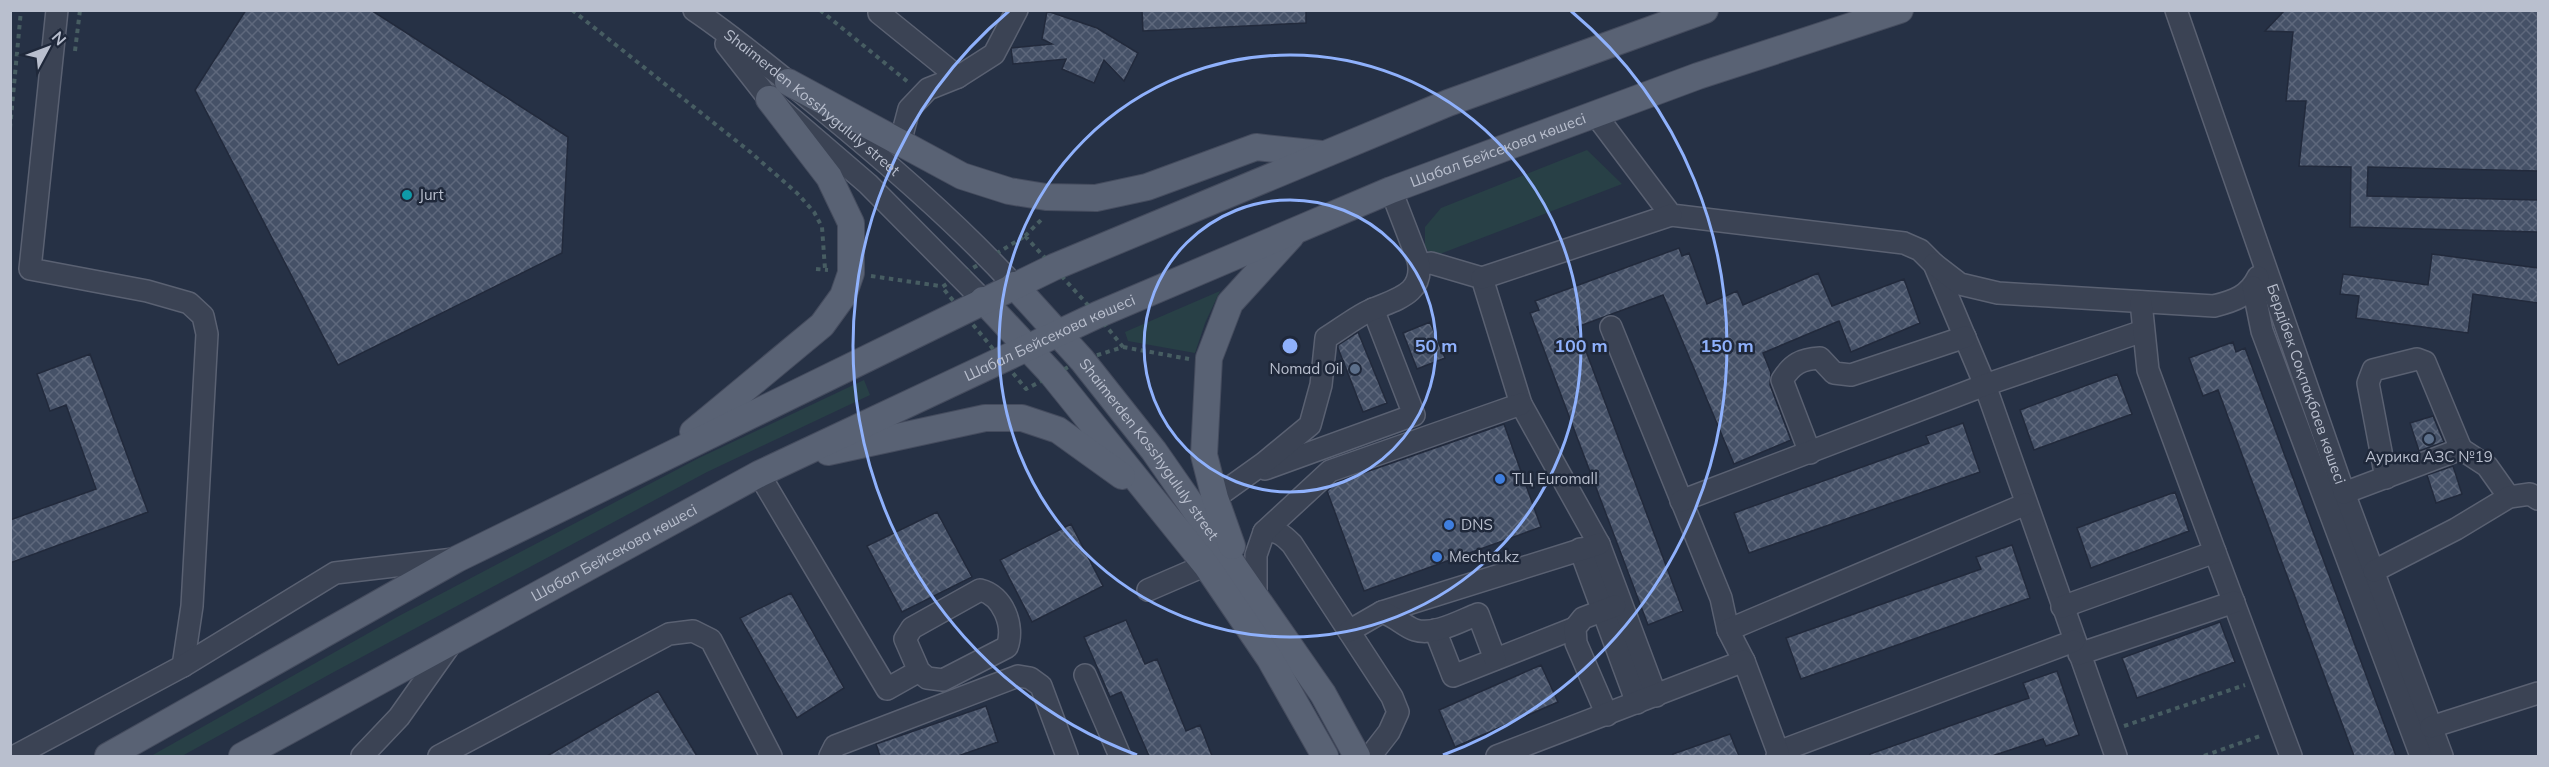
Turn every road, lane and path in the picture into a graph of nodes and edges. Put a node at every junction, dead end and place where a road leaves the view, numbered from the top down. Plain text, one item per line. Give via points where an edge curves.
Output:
1 (21, 10) edge
2 (57, 10) edge
3 (572, 10) edge
4 (820, 10) edge
5 (1017, 10) edge
6 (1705, 10) edge
7 (1900, 10) edge
8 (2176, 10) edge
9 (704, 13) edge
10 (879, 13) dead end
11 (958, 77) junction
12 (788, 82) junction
13 (914, 87) dead end
14 (769, 99) junction
15 (1595, 114) junction
16 (10, 128) edge
17 (900, 143) junction
18 (1324, 154) junction
19 (1391, 190) junction
20 (1671, 214) junction
21 (1298, 229) junction
22 (989, 258) junction
23 (1934, 264) junction
24 (2264, 264) junction
25 (1419, 265) junction
26 (1054, 267) junction
27 (816, 268) dead end
28 (825, 269) junction
29 (851, 273) junction
30 (1482, 278) junction
31 (1014, 285) junction
32 (942, 287) dead end
33 (2253, 287) junction
34 (2141, 302) junction
35 (972, 305) junction
36 (1373, 309) junction
37 (1097, 315) junction
38 (1611, 327) dead end
39 (2144, 331) junction
40 (1057, 333) junction
41 (1965, 337) junction
42 (1027, 347) junction
43 (1122, 347) junction
44 (1001, 359) junction
45 (1082, 360) junction
46 (1208, 362) junction
47 (1985, 385) junction
48 (1521, 404) junction
49 (2461, 449) junction
50 (1810, 453) junction
51 (661, 459) junction
52 (787, 460) junction
53 (759, 474) junction
54 (1246, 475) junction
55 (2386, 478) junction
56 (2344, 493) junction
57 (2509, 497) junction
58 (1151, 498) junction
59 (1215, 498) junction
60 (2538, 499) edge
61 (1681, 501) junction
62 (2026, 504) junction
63 (1264, 532) junction
64 (1589, 547) junction
65 (2215, 552) junction
66 (457, 559) junction
67 (1206, 565) junction
68 (2374, 571) junction
69 (1249, 585) junction
70 (1148, 590) dead end
71 (2234, 602) junction
72 (2062, 606) junction
73 (1612, 607) junction
74 (1382, 612) junction
75 (1575, 628) junction
76 (1434, 630) junction
77 (1728, 630) junction
78 (1349, 631) junction
79 (454, 639) junction
80 (2077, 647) junction
81 (1495, 660) junction
82 (1744, 660) junction
83 (183, 666) junction
84 (919, 671) junction
85 (1085, 675) dead end
86 (2262, 679) junction
87 (2538, 693) edge
88 (1647, 699) junction
89 (1607, 715) junction
90 (2431, 727) junction
91 (2281, 728) junction
92 (2107, 731) junction
93 (1778, 754) edge
94 (15, 756) edge
95 (108, 756) edge
96 (242, 756) edge
97 (362, 756) edge
98 (439, 756) edge
99 (771, 756) edge
100 (830, 756) edge
101 (1067, 756) edge
102 (1120, 756) edge
103 (1325, 756) edge
104 (1357, 756) edge
105 (1373, 756) edge
106 (1497, 756) edge
107 (2116, 756) edge
108 (2204, 756) edge
109 (2291, 756) edge
110 (2421, 756) edge
111 (2442, 756) edge

1 - 16 path
2 - 83 street via 30,269 189,303 203,316 207,334 192,606
3 - 28 path via 797,193 822,227
4 - 13 path
5 - 11 street via 994,54
6 - 18 main road via 1448,103
7 - 15 main road, Шабал Бейсекова көшесі
8 - 24 street, Бердібек Соқпақбаев көшесі
9 - 12 street, Shaimerden Kosshygululy street
9 - 14 street, Shaimerden Kosshygululy street
10 - 11 street
11 - 17 street via 928,89 909,109
12 - 17 main road
12 - 22 street, Shaimerden Kosshygululy street via 887,163
14 - 29 main road via 829,177 851,223
14 - 35 street, Shaimerden Kosshygululy street via 868,184
15 - 19 main road, Шабал Бейсекова көшесі
15 - 20 street
17 - 18 main road via 962,176 1009,191 1046,197 1096,198 1147,187 1256,147
18 - 26 main road
19 - 21 main road, Шабал Бейсекова көшесі
19 - 25 street
20 - 23 street via 1904,243 1920,250
20 - 30 street
21 - 37 main road, Шабал Бейсекова көшесі
21 - 46 main road via 1230,303
22 - 26 path via 1025,236
22 - 31 street, Shaimerden Kosshygululy street
23 - 34 street via 1960,284 1998,293
23 - 41 street
24 - 33 street
24 - 56 street, Бердібек Соқпақбаев көшесі
25 - 30 street via 1431,264
25 - 36 street via 1417,284 1408,294
26 - 31 main road
26 - 37 path
27 - 28 path
28 - 29 path
29 - 32 path
29 - 51 main road via 843,296 822,325
30 - 48 street
31 - 35 main road
31 - 40 main road, Shaimerden Kosshygululy street
33 - 34 street via 2237,300 2214,306
33 - 110 street via 2262,331
34 - 39 street
35 - 42 main road, Shaimerden Kosshygululy street
35 - 44 path
35 - 51 main road
36 - 54 street via 1326,338 1321,385 1310,425
36 - 54 street via 1414,415
37 - 40 main road, Шабал Бейсекова көшесі
37 - 43 path
38 - 61 street
39 - 47 street
39 - 65 street via 2148,370
40 - 42 main road, Шабал Бейсекова көшесі
40 - 45 main road, Shaimerden Kosshygululy street
41 - 47 street
41 - 50 street via 1851,375 1834,373 1820,358 1803,359 1790,368 1782,380
42 - 44 main road, Шабал Бейсекова көшесі
42 - 58 main road, Shaimerden Kosshygululy street
43 - 45 path
43 - 46 path
44 - 52 main road, Шабал Бейсекова көшесі
45 - 69 main road, Shaimerden Kosshygululy street via 1154,451
46 - 59 main road via 1204,455
47 - 50 street
47 - 62 street
48 - 63 street via 1330,471
48 - 64 street
49 - 55 street
49 - 55 street via 2425,362 2417,359 2373,370 2368,383
49 - 57 street via 2487,466
50 - 61 street
51 - 66 main road
52 - 53 main road, Шабал Бейсекова көшесі
52 - 58 main road via 985,418 1022,418 1058,430
53 - 79 main road, Шабал Бейсекова көшесі
53 - 84 street via 887,689
54 - 59 street
55 - 56 street
56 - 68 street, Бердібек Соқпақбаев көшесі
57 - 60 street via 2530,494
57 - 68 street
58 - 67 main road, Shaimerden Kosshygululy street
59 - 69 main road
61 - 77 street via 1720,598
62 - 72 street
62 - 77 street
63 - 69 street
63 - 78 street via 1275,531 1292,544
64 - 73 street
64 - 74 street
65 - 71 street
65 - 72 street
66 - 83 street via 335,573
66 - 95 main road
67 - 70 street
67 - 103 main road, Shaimerden Kosshygululy street via 1269,658
68 - 90 street, Бердібек Соқпақбаев көшесі
69 - 104 main road, Shaimerden Kosshygululy street via 1323,694
71 - 80 street
71 - 86 street
72 - 80 street
73 - 75 street via 1583,618
73 - 88 street
74 - 76 street via 1395,616 1413,630
74 - 78 street
75 - 81 street
75 - 89 street via 1576,643
76 - 81 street via 1453,676
76 - 81 street via 1478,614
77 - 82 street
78 - 105 street via 1398,712
79 - 96 main road, Шабал Бейсекова көшесі
79 - 97 street via 399,717
80 - 92 street
80 - 93 street
82 - 88 street
82 - 93 street
83 - 94 street
84 - 84 street via 905,639 912,628 980,590 991,592 1010,625 1007,647 943,680 927,678
85 - 102 street
86 - 91 street
86 - 92 path
87 - 90 street
88 - 89 street
89 - 106 street
90 - 111 street, Бердібек Соқпақбаев көшесі
91 - 108 path
91 - 109 street
92 - 107 street
98 - 99 street via 669,633 693,631 711,640
100 - 101 street via 835,746 1018,676 1041,686

